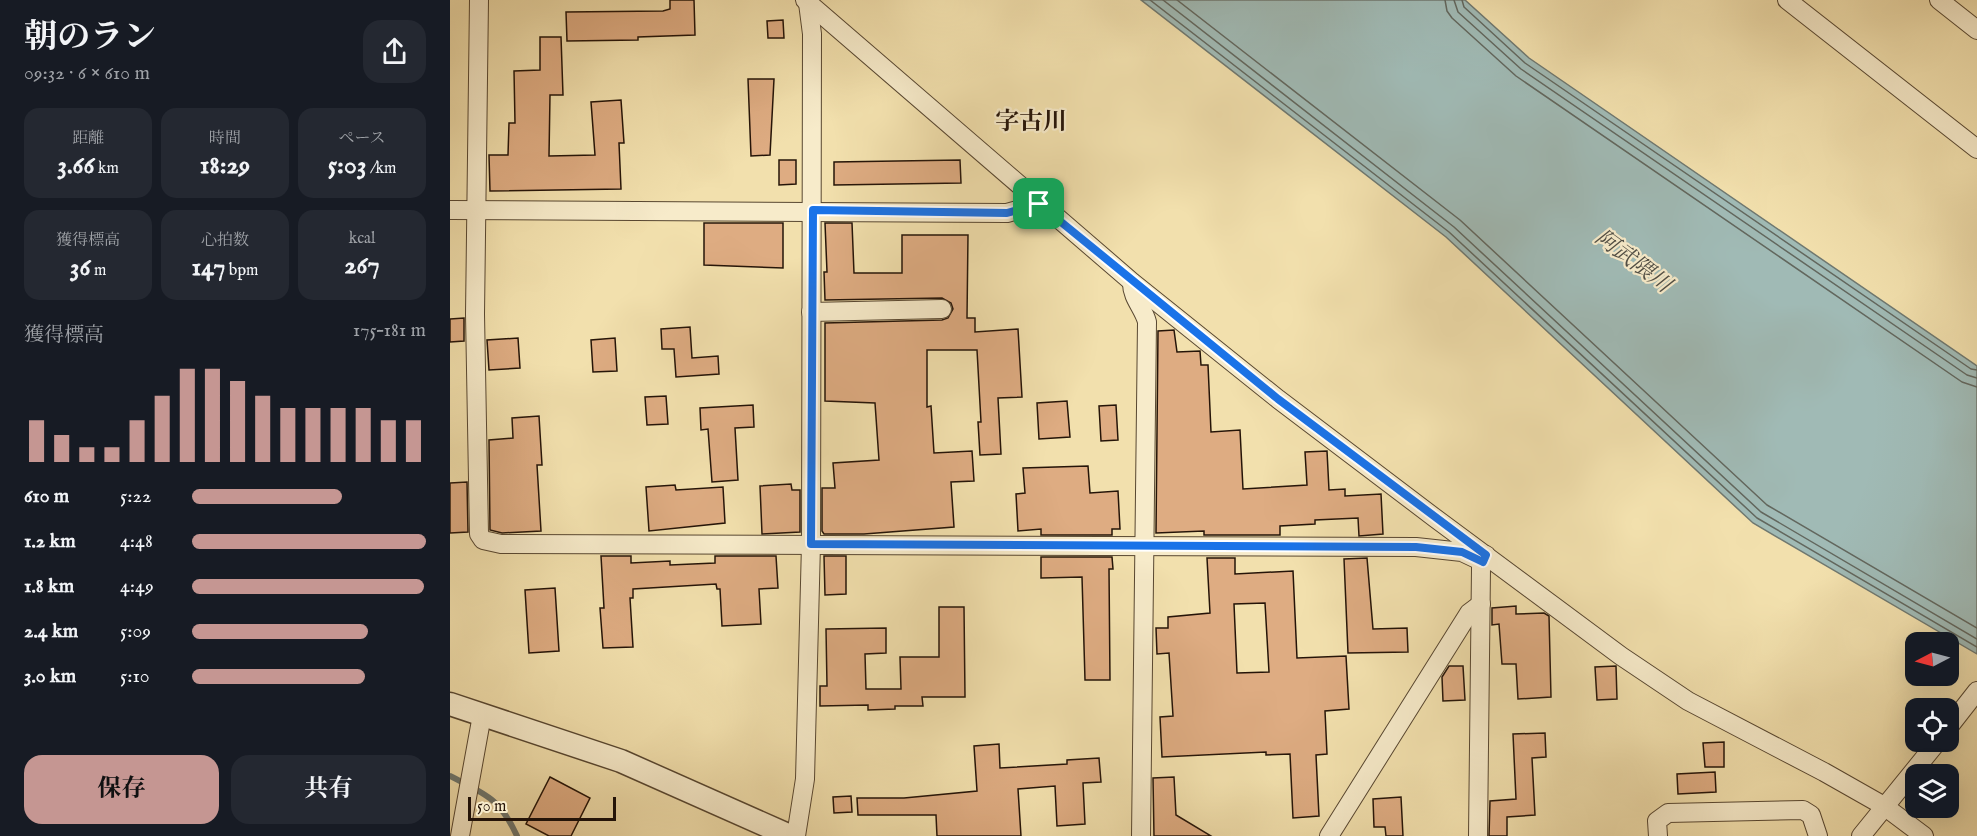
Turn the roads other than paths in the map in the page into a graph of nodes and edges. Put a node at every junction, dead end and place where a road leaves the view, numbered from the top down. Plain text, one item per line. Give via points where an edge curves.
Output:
1 (479, 0) edge
2 (1786, 0) edge
3 (1939, 0) edge
4 (806, 1) edge
5 (1977, 30) edge
6 (1977, 149) edge
7 (1039, 204) junction
8 (450, 210) edge
9 (476, 210) junction
10 (813, 210) junction
11 (1132, 282) junction
12 (942, 309) dead end
13 (811, 312) junction
14 (811, 544) junction
15 (1143, 547) junction
16 (1484, 558) junction
17 (1481, 604) junction
18 (1977, 691) edge
19 (450, 704) edge
20 (1959, 714) edge
21 (482, 715) junction
22 (1930, 752) edge
23 (1884, 806) junction
24 (460, 836) edge
25 (790, 836) edge
26 (796, 836) edge
27 (1141, 836) edge
28 (1329, 836) edge
29 (1478, 836) edge
30 (1658, 836) edge
31 (1818, 836) edge
32 (1861, 836) edge
33 (1924, 836) edge

1 - 9 street
2 - 6 street
3 - 5 street
4 - 7 street
4 - 10 street via 812,34
7 - 10 street via 1007,213
7 - 11 street
8 - 9 street
9 - 10 street
9 - 14 street via 479,534 483,540 501,544
10 - 13 street
11 - 15 street via 1131,289 1147,322
11 - 16 street
12 - 13 street
13 - 14 street
14 - 15 street
14 - 26 street via 805,779
15 - 16 street via 1416,547
15 - 27 street
16 - 17 street
16 - 23 street via 1688,701
17 - 28 street via 1468,613
17 - 29 street
18 - 20 street
19 - 21 street
21 - 24 street
21 - 25 street via 621,761
22 - 23 street
23 - 32 street
23 - 33 street
30 - 31 street via 1658,821 1668,813 1803,810 1811,815

